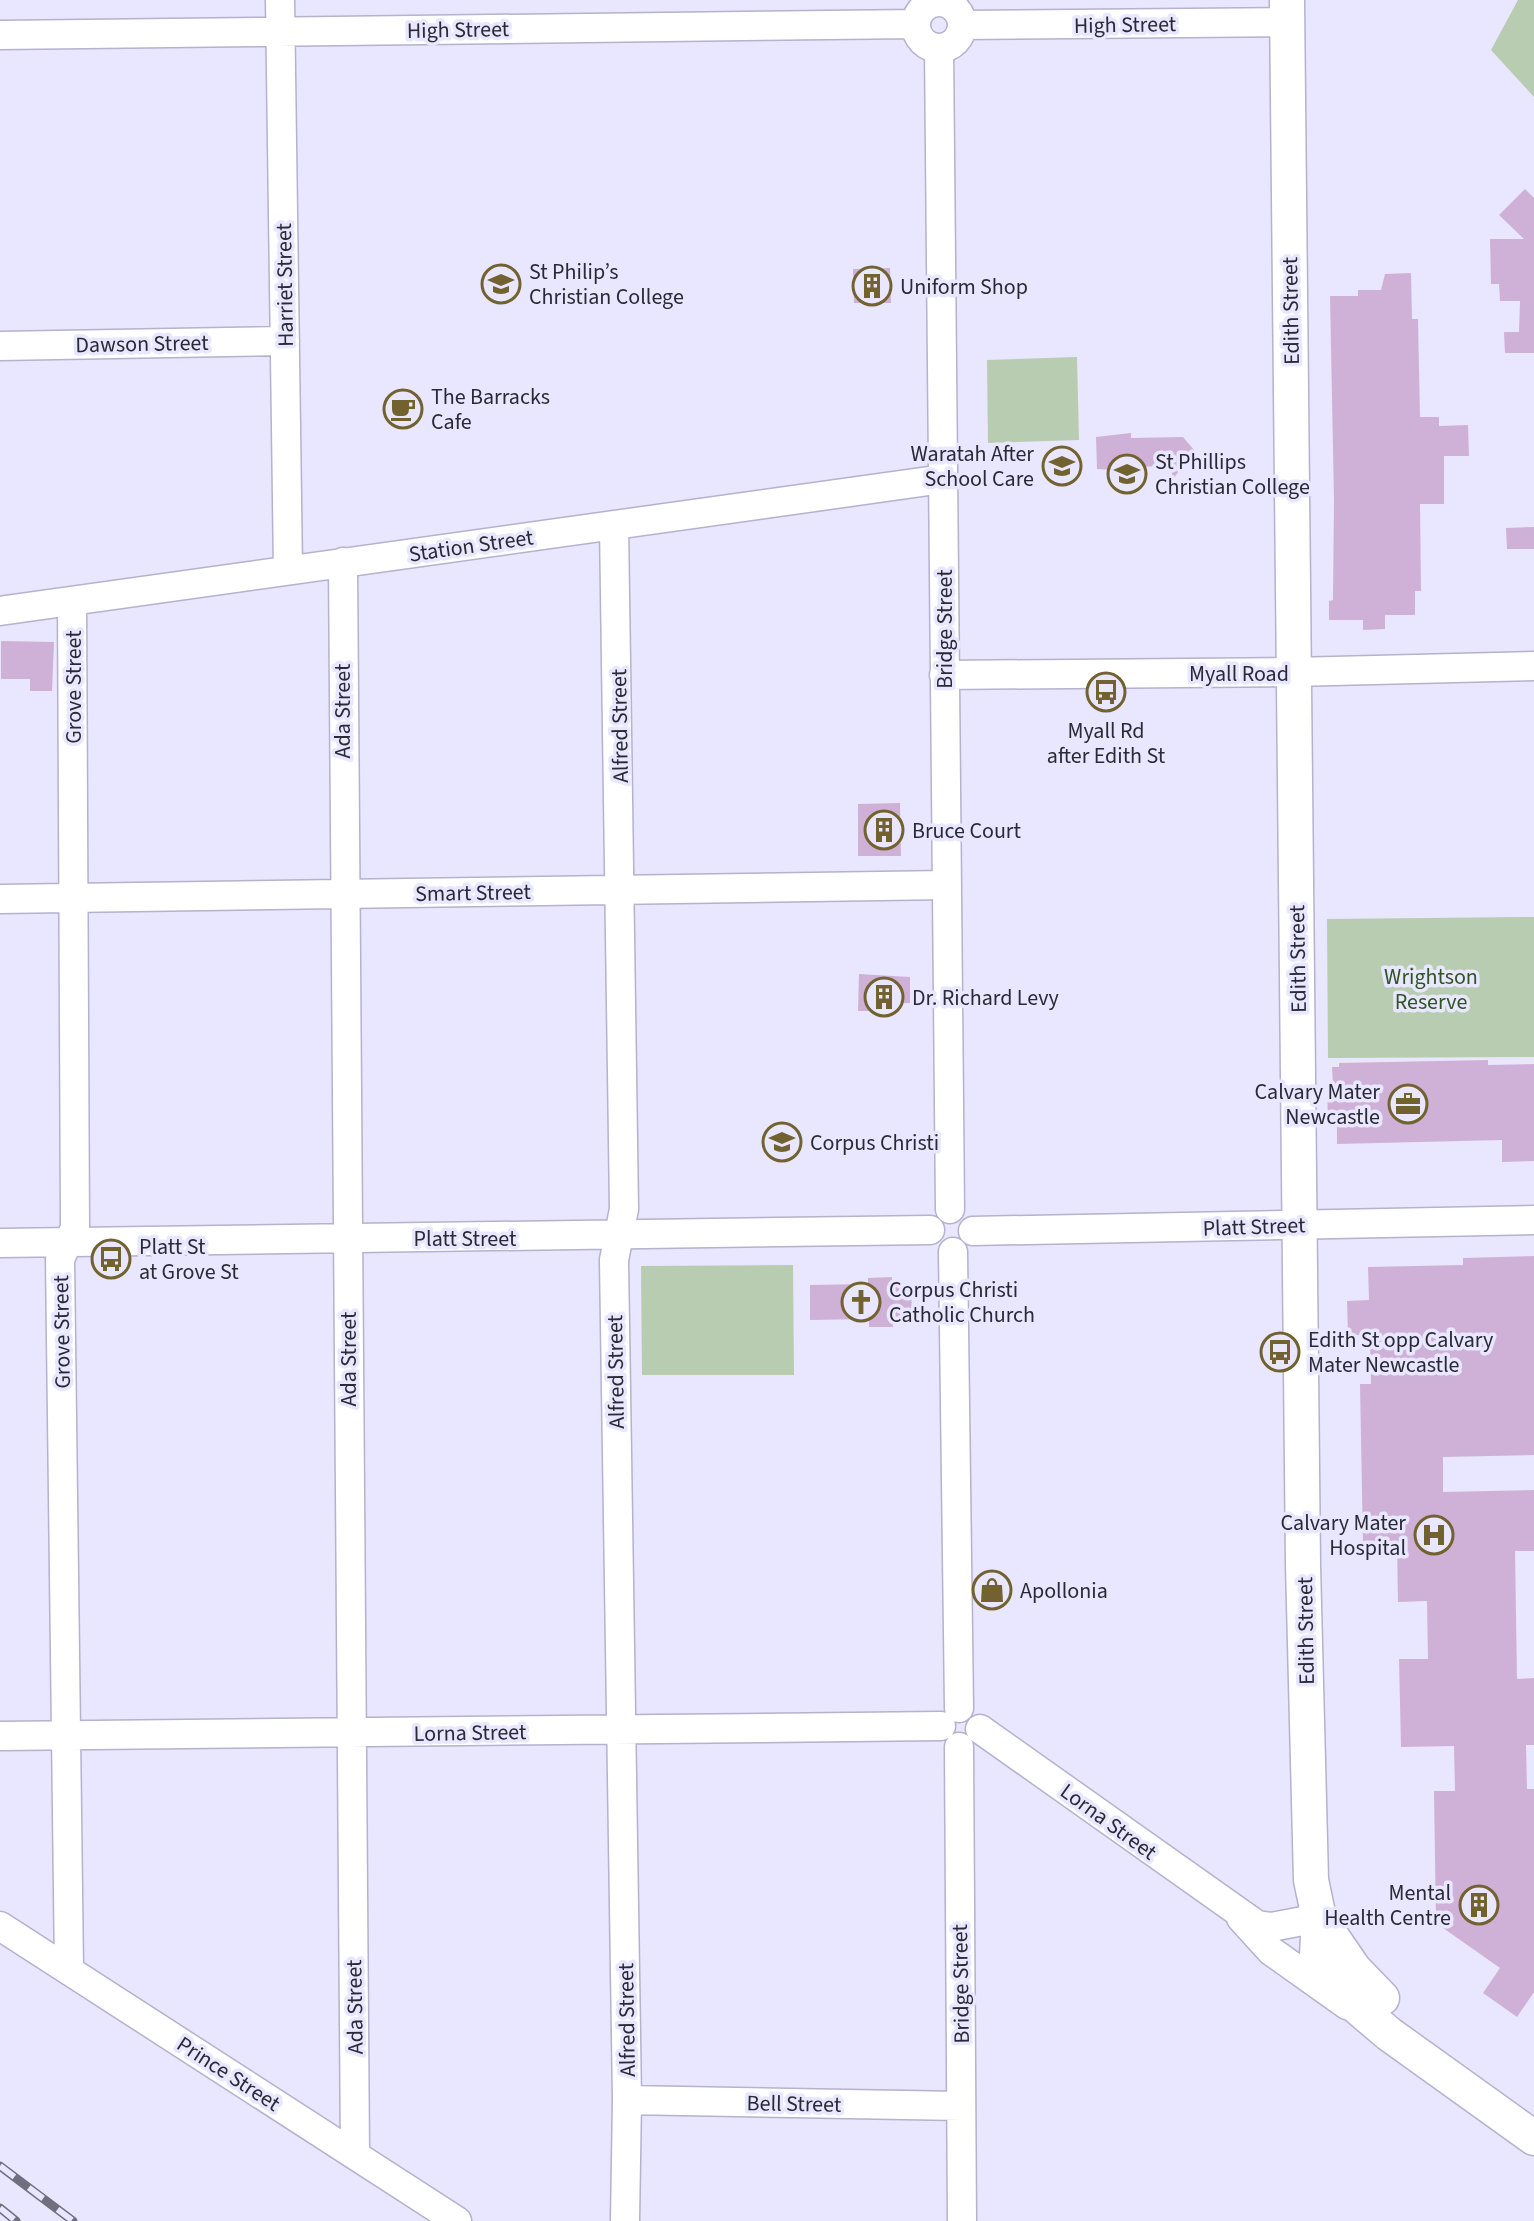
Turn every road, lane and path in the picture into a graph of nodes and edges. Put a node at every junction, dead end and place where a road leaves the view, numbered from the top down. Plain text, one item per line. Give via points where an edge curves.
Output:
1 (280, 0) edge
2 (938, 1) edge
3 (1287, 11) edge
4 (916, 24) junction
5 (963, 25) junction
6 (281, 32) junction
7 (0, 35) edge
8 (939, 48) junction
9 (285, 341) junction
10 (0, 346) edge
11 (943, 479) junction
12 (614, 525) junction
13 (343, 562) junction
14 (288, 570) junction
15 (72, 601) junction
16 (0, 611) edge
17 (1534, 666) edge
18 (1293, 672) junction
19 (944, 675) junction
20 (947, 885) junction
21 (622, 890) junction
22 (343, 893) junction
23 (74, 898) junction
24 (0, 899) edge
25 (950, 1209) junction
26 (1534, 1220) edge
27 (1300, 1224) junction
28 (930, 1230) junction
29 (973, 1231) junction
30 (619, 1237) junction
31 (347, 1239) junction
32 (0, 1243) edge
33 (68, 1243) junction
34 (953, 1252) junction
35 (953, 1727) junction
36 (619, 1729) junction
37 (350, 1734) junction
38 (0, 1736) edge
39 (66, 1737) junction
40 (1238, 1914) junction
41 (1319, 1918) junction
42 (0, 1926) edge
43 (69, 1970) junction
44 (1389, 2034) junction
45 (627, 2100) junction
46 (961, 2106) junction
47 (1534, 2113) edge
48 (1534, 2138) edge
49 (355, 2155) junction
50 (457, 2221) edge
51 (625, 2221) edge
52 (962, 2221) edge

1 - 6 street, Harriet Street
2 - 4 street via 923,9
2 - 5 street via 956,8
3 - 5 street, High Street
3 - 18 main road, Edith Street
4 - 6 street, High Street
4 - 8 street via 922,41
5 - 8 street via 956,42
6 - 7 street, High Street
6 - 9 street, Harriet Street
8 - 11 street, Bridge Street
9 - 10 street, Dawson Street
9 - 14 street, Harriet Street
11 - 12 street, Station Street
11 - 19 street, Bridge Street
12 - 13 street, Station Street
12 - 21 street, Alfred Street
13 - 14 street, Station Street
13 - 22 street, Ada Street
14 - 15 street, Station Street
15 - 16 street, Station Street
15 - 23 street, Grove Street
17 - 18 street, Myall Road
18 - 19 street, Myall Road
18 - 27 main road, Edith Street
19 - 20 street, Bridge Street
20 - 21 street, Smart Street
20 - 25 street, Bridge Street
21 - 22 street, Smart Street
21 - 30 street, Alfred Street via 624,1209
22 - 23 street, Smart Street
22 - 31 street, Ada Street
23 - 24 street, Smart Street
23 - 33 street, Grove Street via 75,1228
25 - 28 street via 934,1218
25 - 29 street via 964,1213
26 - 27 street, Platt Street
27 - 29 street, Platt Street
27 - 41 main road, Edith Street via 1311,1880
28 - 30 street, Platt Street
28 - 34 street via 937,1246
29 - 34 street via 967,1245
30 - 31 street, Platt Street
30 - 36 street, Alfred Street via 614,1260
31 - 33 street, Platt Street
31 - 37 street, Ada Street
32 - 33 street, Platt Street
33 - 39 street, Grove Street via 60,1259
34 - 35 street, Bridge Street
35 - 36 street, Lorna Street
35 - 40 street, Lorna Street via 974,1713 980,1729
35 - 46 street, Bridge Street
36 - 37 street, Lorna Street
36 - 45 street, Alfred Street
37 - 39 street, Lorna Street
37 - 49 street, Ada Street
38 - 39 street, Lorna Street
39 - 43 street, Grove Street
40 - 41 street, Lorna Street via 1271,1927
40 - 44 street, Lorna Street via 1271,1951
41 - 44 main road, Lorna Street via 1321,1963 1349,2000
41 - 47 main road via 1366,1985
42 - 43 street, Prince Street
43 - 49 street, Prince Street
44 - 48 main road, Lorna Street
45 - 46 street, Bell Street
45 - 51 street, Alfred Street
46 - 52 street, Bridge Street
49 - 50 street, Prince Street

